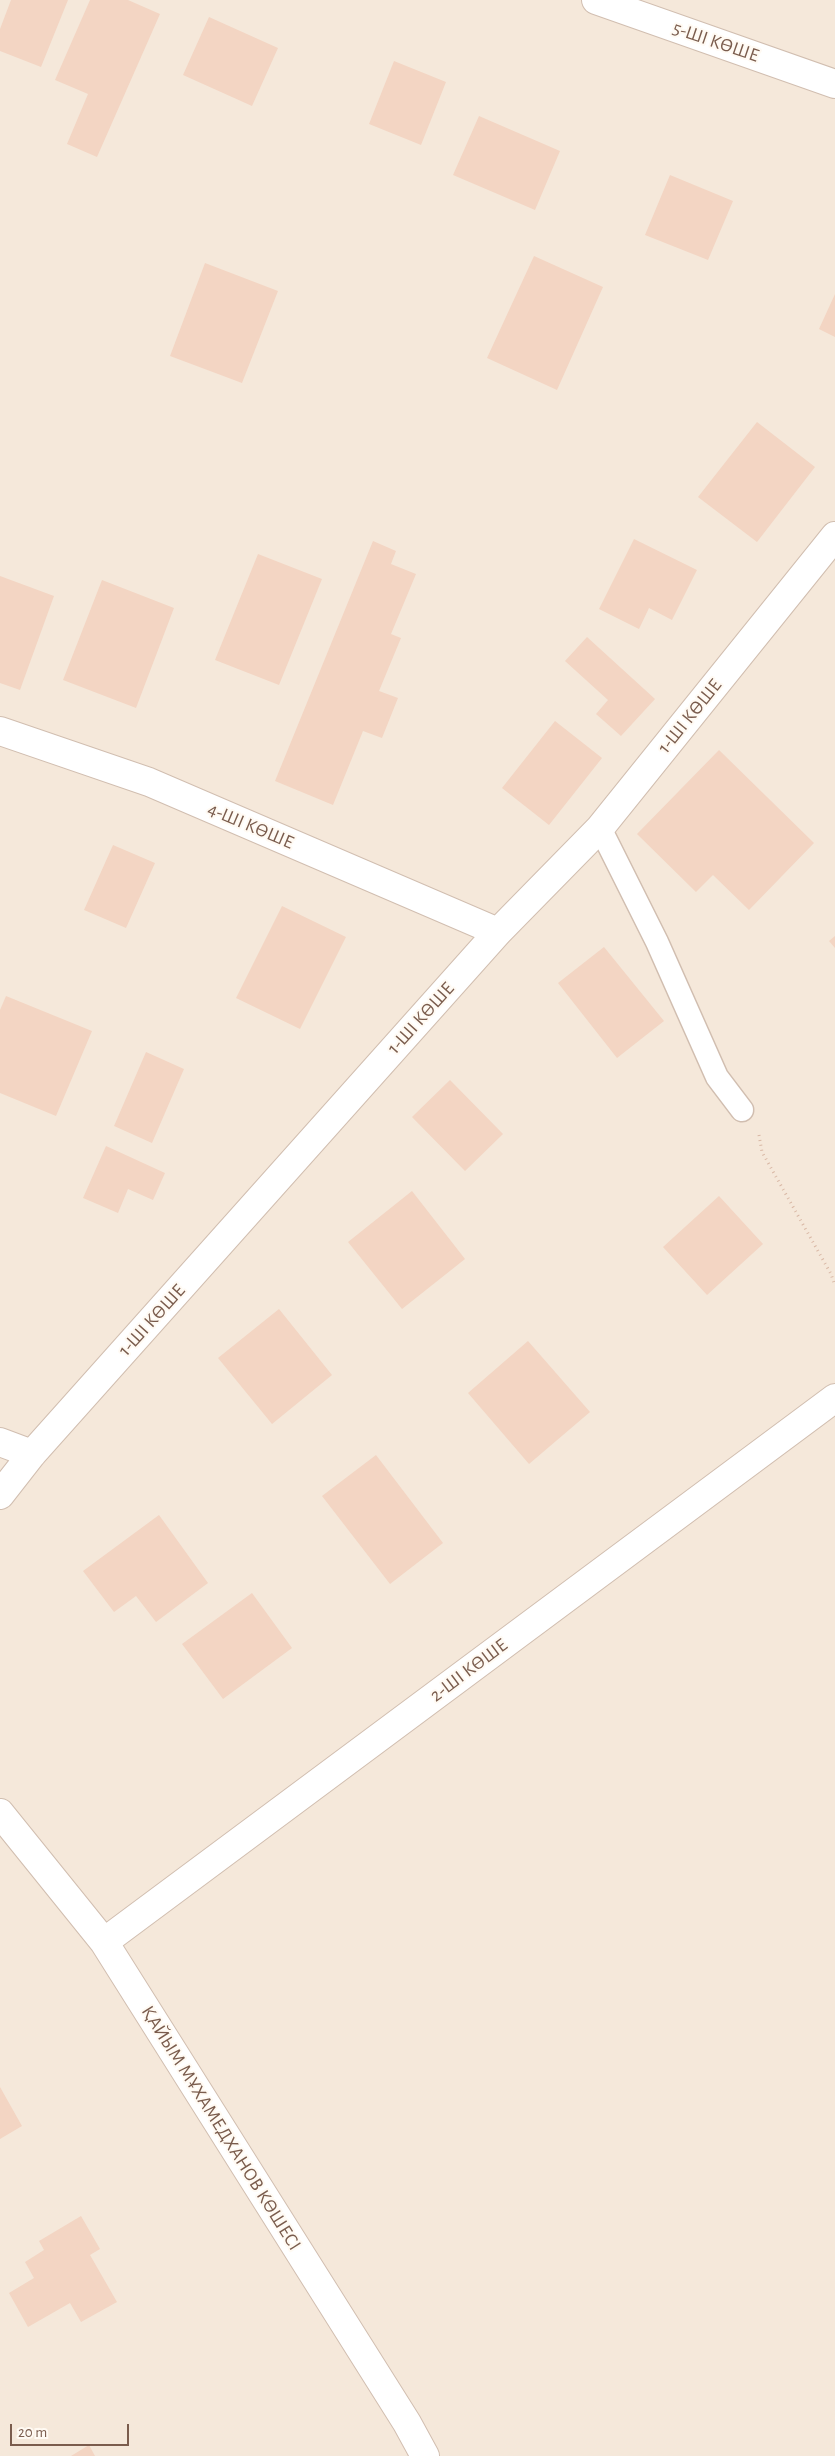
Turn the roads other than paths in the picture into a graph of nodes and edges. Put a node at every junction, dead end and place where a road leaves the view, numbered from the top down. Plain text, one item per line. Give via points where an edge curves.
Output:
1 (596, 0) edge
2 (835, 84) edge
3 (835, 536) edge
4 (0, 731) edge
5 (600, 828) junction
6 (498, 932) junction
7 (742, 1110) road end
8 (835, 1398) edge
9 (0, 1442) edge
10 (32, 1454) junction
11 (0, 1495) edge
12 (0, 1813) edge
13 (104, 1942) junction
14 (425, 2456) edge

1 - 2 street, 5-ШI КӨШЕ
3 - 5 street, 1-ШІ КӨШЕ
4 - 6 street, 4-ШI КӨШЕ via 150,782
5 - 6 street, 1-ШІ КӨШЕ
5 - 7 lane via 657,942 717,1077
6 - 10 street, 1-ШІ КӨШЕ
8 - 13 street, 2-ШІ КӨШЕ
9 - 10 street
10 - 11 street, 1-ШІ КӨШЕ
12 - 13 street, ҚАЙЫМ МҰХАМЕДХАНОВ КӨШЕСI
13 - 14 street, ҚАЙЫМ МҰХАМЕДХАНОВ КӨШЕСI

